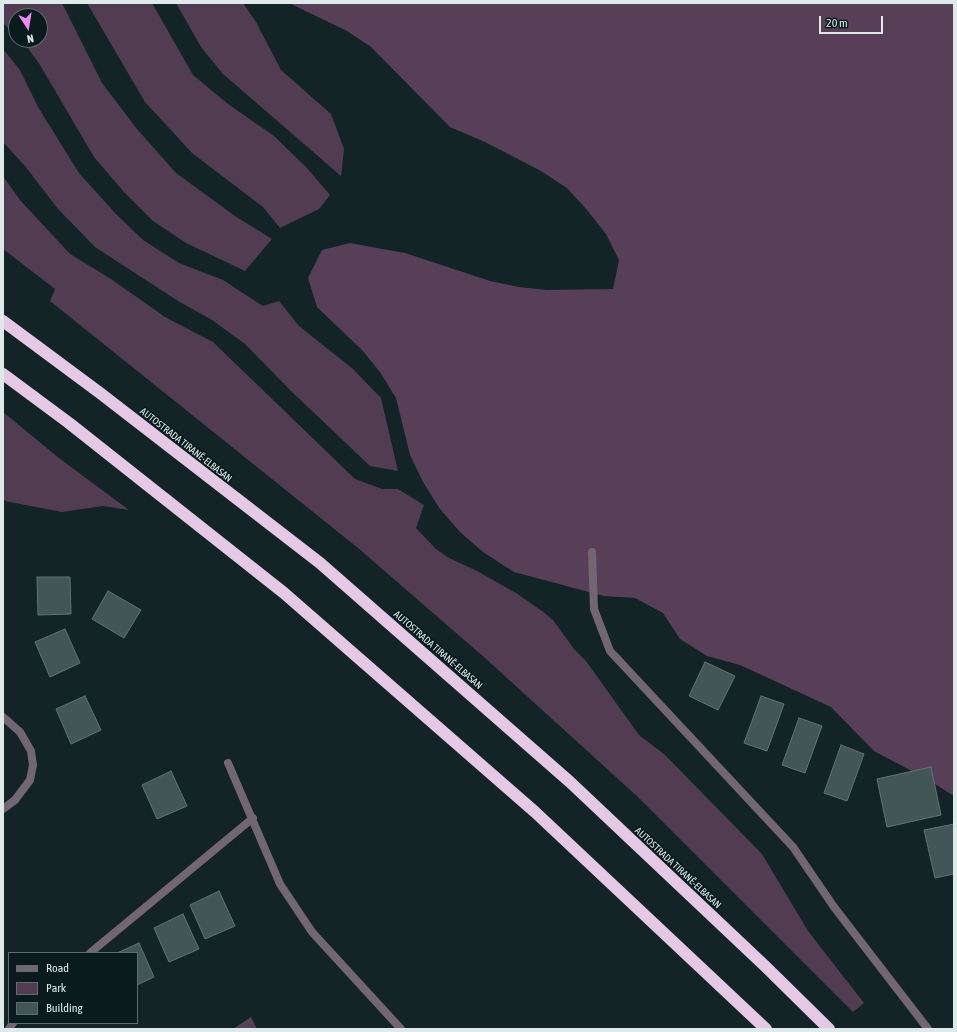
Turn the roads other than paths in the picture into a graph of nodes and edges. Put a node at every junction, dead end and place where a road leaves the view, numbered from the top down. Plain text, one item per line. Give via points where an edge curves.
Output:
1 (3, 322) edge
2 (3, 374) edge
3 (592, 552) dead end
4 (3, 717) edge
5 (228, 763) dead end
6 (3, 809) edge
7 (253, 818) junction
8 (91, 952) edge
9 (401, 1029) edge
10 (766, 1029) edge
11 (829, 1029) edge
12 (928, 1029) edge

1 - 11 highway, AUTOSTRADA TIRANË-ELBASAN via 106,398 320,564 570,782
2 - 10 highway via 284,593 535,812
3 - 12 street via 594,609 610,651 792,847 834,907
4 - 6 street via 20,732 31,751 33,765 30,780 16,800
5 - 7 street
7 - 8 street
7 - 9 street via 280,884 312,932

